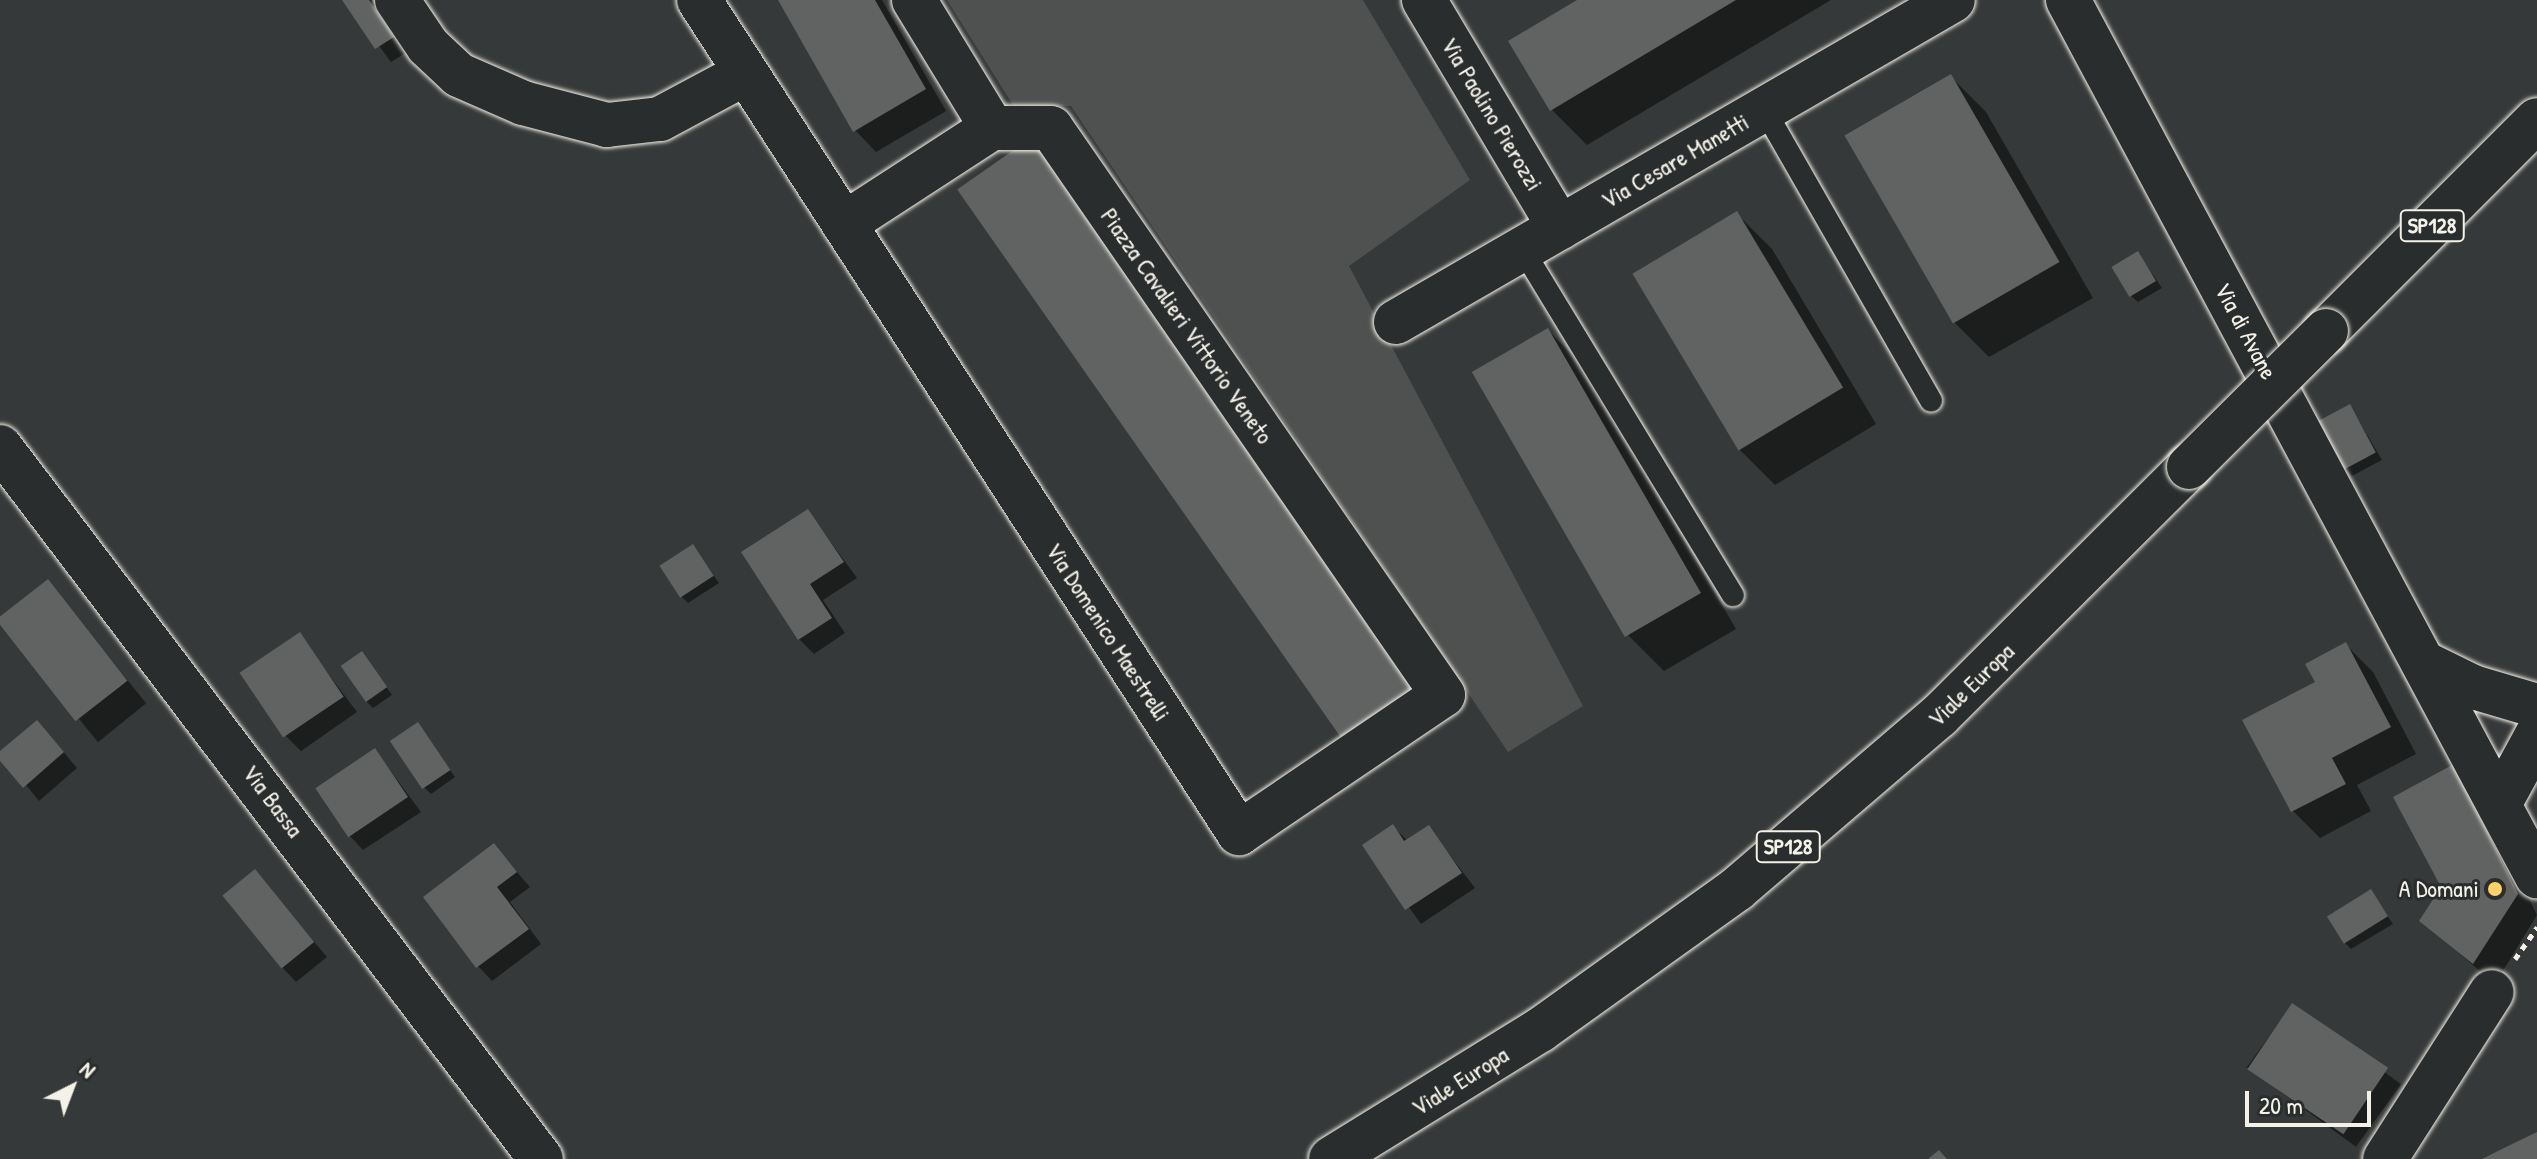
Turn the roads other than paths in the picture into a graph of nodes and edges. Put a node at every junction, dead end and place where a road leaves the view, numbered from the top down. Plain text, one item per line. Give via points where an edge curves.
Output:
1 (397, 0) edge
2 (699, 0) edge
3 (914, 0) edge
4 (1424, 0) edge
5 (1952, 0) edge
6 (2068, 0) edge
7 (744, 74) junction
8 (1764, 109) junction
9 (2537, 120) edge
10 (992, 128) junction
11 (844, 224) junction
12 (1560, 228) junction
13 (1523, 250) junction
14 (1396, 322) dead end
15 (1931, 401) dead end
16 (0, 447) edge
17 (1733, 595) dead end
18 (2424, 663) junction
19 (1443, 695) joint
20 (2537, 706) edge
21 (2537, 735) edge
22 (2519, 803) edge
23 (2537, 876) edge
24 (2492, 992) dead end
25 (541, 1159) edge
26 (1331, 1159) edge
27 (2385, 1159) edge

1 - 7 street via 428,46 459,75 523,103 607,125 660,119
2 - 7 street, Via Domenico Maestrelli
3 - 10 street
4 - 12 street, Via Paolino Pierozzi
5 - 8 street, Via Cesare Manetti
6 - 18 street, Via di Avane
7 - 11 street, Via Domenico Maestrelli
8 - 12 street, Via Cesare Manetti
8 - 15 lane
9 - 26 street, Viale Europa / SP128, bridge via 1939,716 1737,889 1540,1030
10 - 11 street
10 - 19 street, Piazza Cavalieri Vittorio Veneto via 1051,128
11 - 19 street, Via Domenico Maestrelli via 1239,833
12 - 13 street, Via Cesare Manetti
13 - 14 street, Via Cesare Manetti
13 - 17 lane
16 - 25 street, Via Bassa
18 - 20 street via 2473,687
18 - 22 street, Via di Avane
21 - 22 street
22 - 23 street, Via di Avane
24 - 27 street

